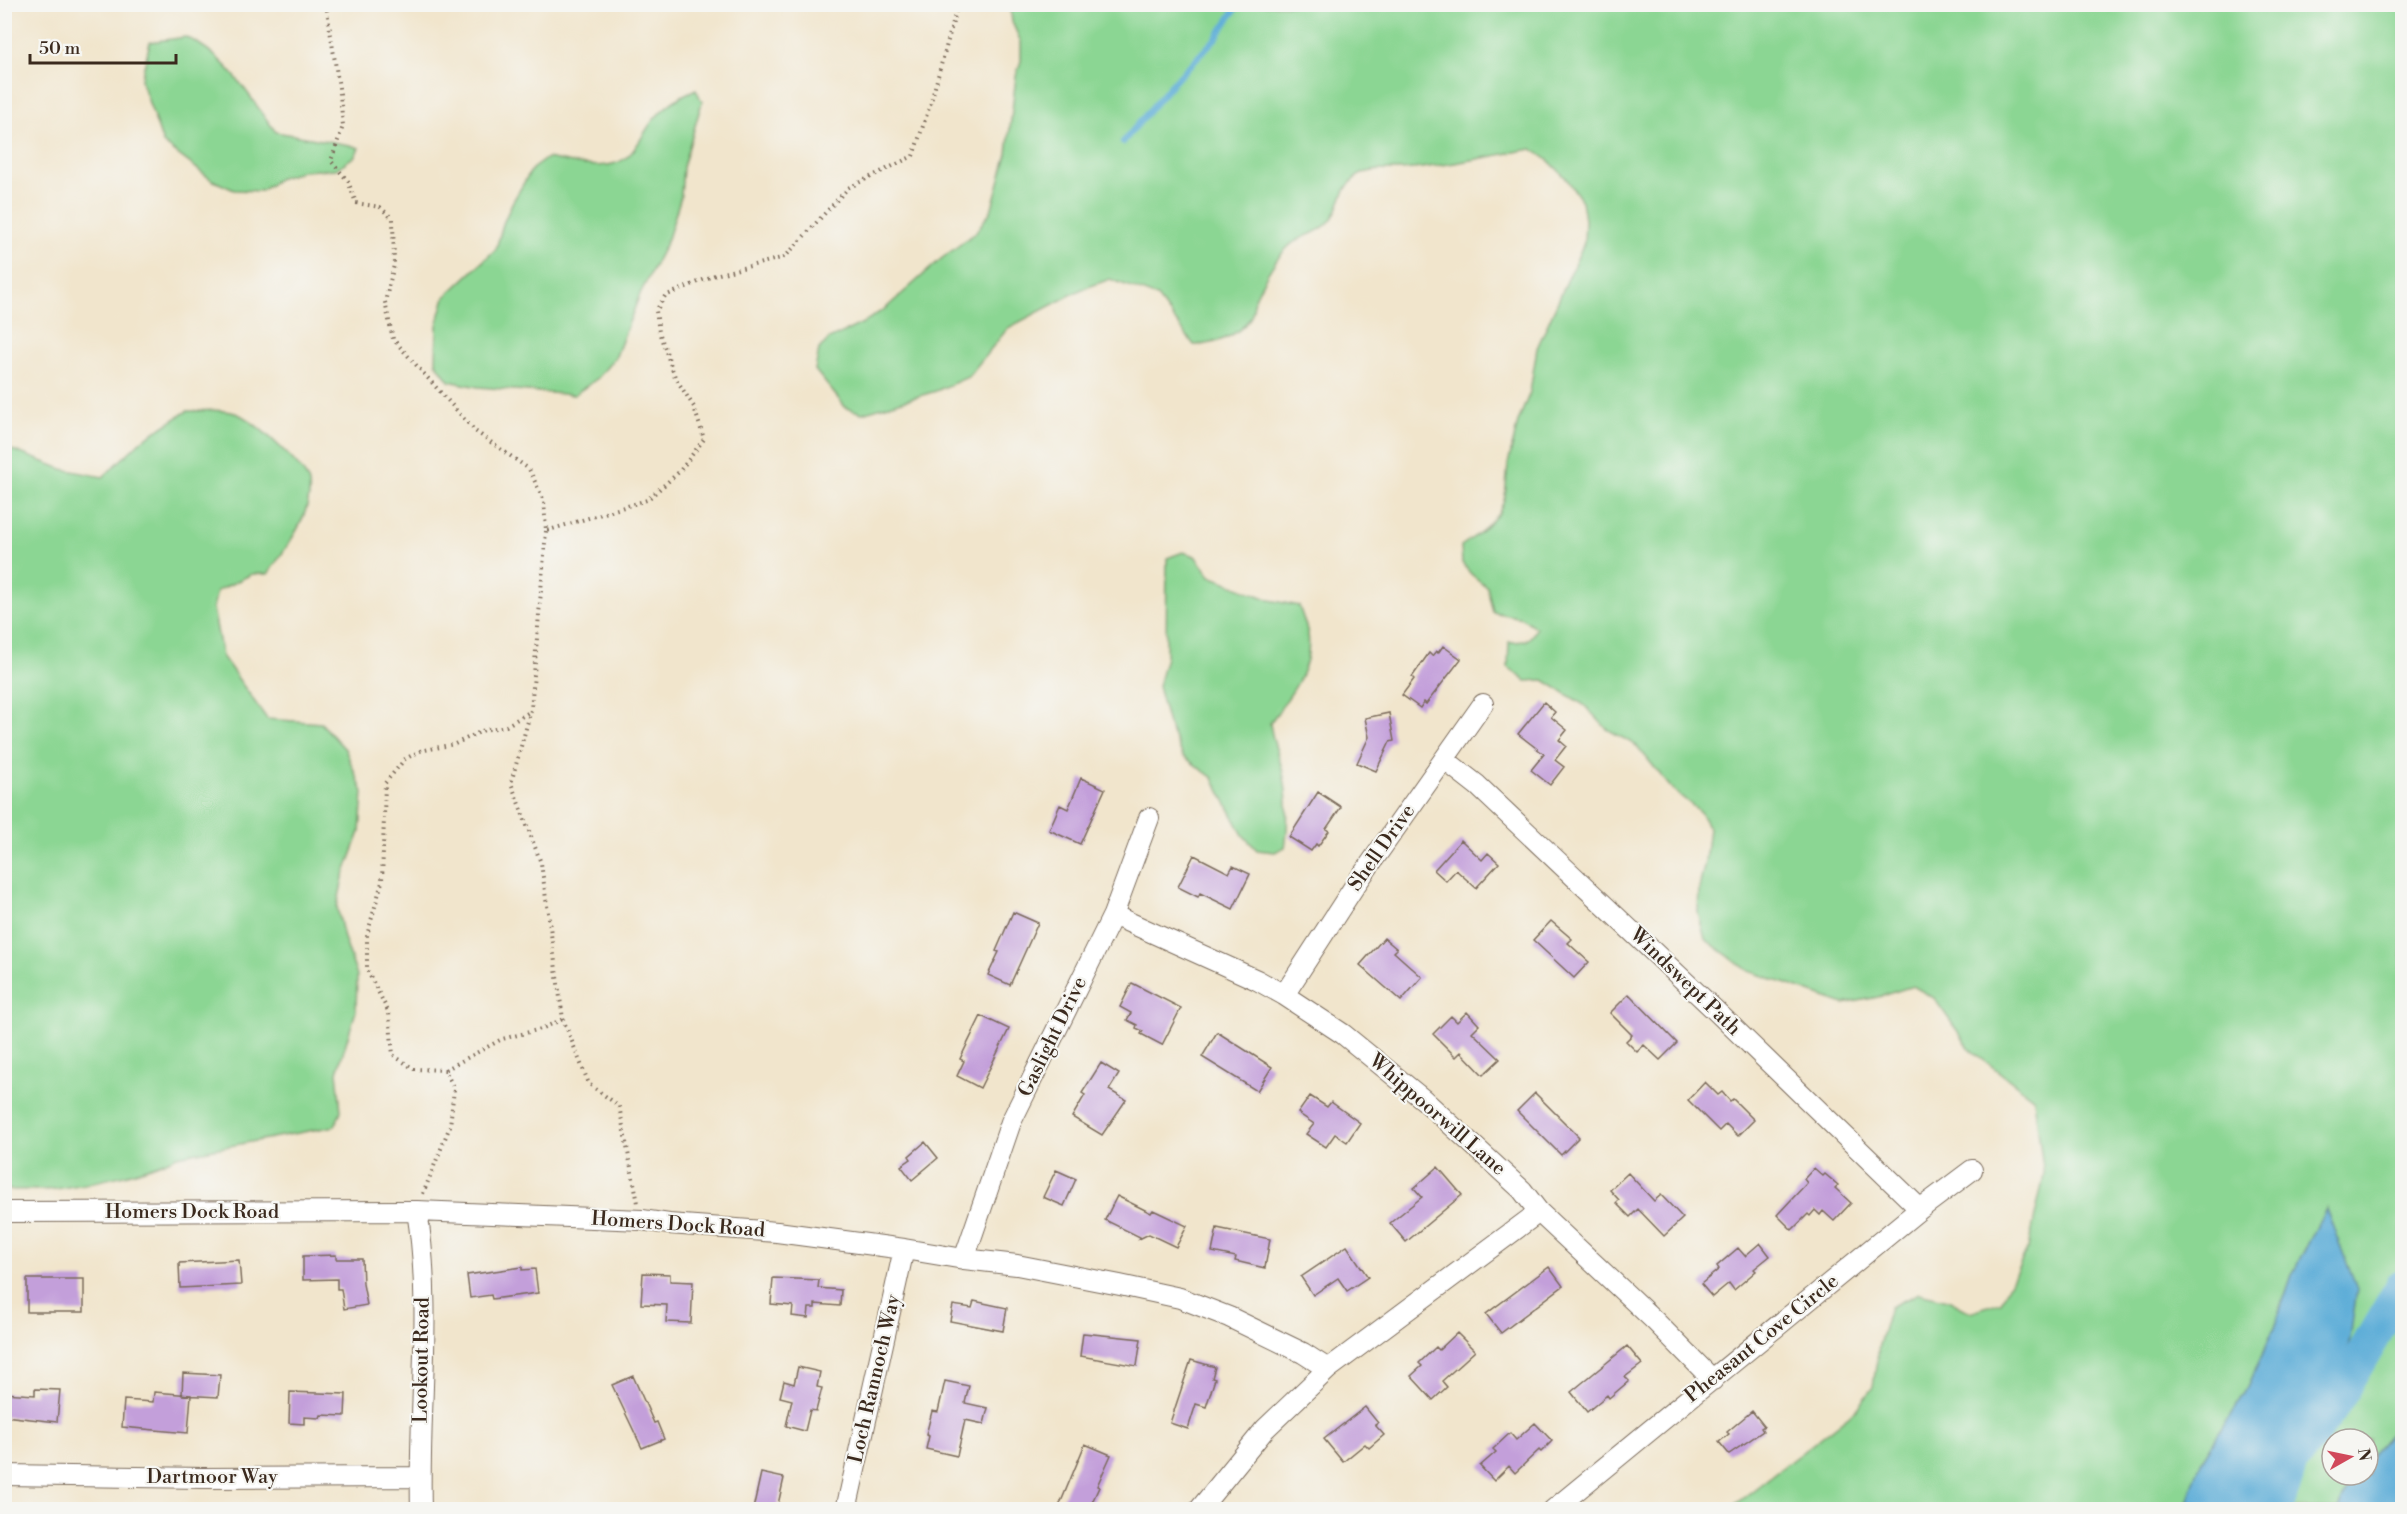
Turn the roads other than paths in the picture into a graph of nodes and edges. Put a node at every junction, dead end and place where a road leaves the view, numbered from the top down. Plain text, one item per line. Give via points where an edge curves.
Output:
1 (1483, 704) dead end
2 (1445, 760) junction
3 (1149, 818) dead end
4 (1113, 915) junction
5 (1284, 995) junction
6 (1972, 1170) dead end
7 (1920, 1209) junction
8 (417, 1211) junction
9 (4, 1212) edge
10 (1539, 1212) junction
11 (904, 1249) junction
12 (964, 1259) junction
13 (1328, 1369) junction
14 (1713, 1380) junction
15 (4, 1475) edge
16 (420, 1477) junction
17 (421, 1509) edge
18 (846, 1509) edge
19 (1199, 1509) edge
20 (1553, 1509) edge

1 - 2 street, Shell Drive
2 - 5 street, Shell Drive via 1354,887
2 - 7 street, Windswept Path via 1477,785
3 - 4 street, Gaslight Drive
4 - 5 street, Whippoorwill Lane
4 - 12 street, Gaslight Drive via 1011,1122
5 - 10 street, Whippoorwill Lane via 1343,1034 1424,1100 1522,1190
6 - 7 street, Pheasant Cove Circle
7 - 14 street, Pheasant Cove Circle
8 - 9 street, Homers Dock Road
8 - 11 street, Homers Dock Road via 642,1220
8 - 16 street, Lookout Road via 425,1315
10 - 13 street
10 - 14 street, Whippoorwill Lane
11 - 12 street, Homers Dock Road
11 - 18 street, Loch Rannoch Way
12 - 13 street, Homers Dock Road via 1017,1265 1180,1299 1229,1317
13 - 19 street via 1265,1429
14 - 20 street, Pheasant Cove Circle
15 - 16 street, Dartmoor Way
16 - 17 street, Lookout Road

